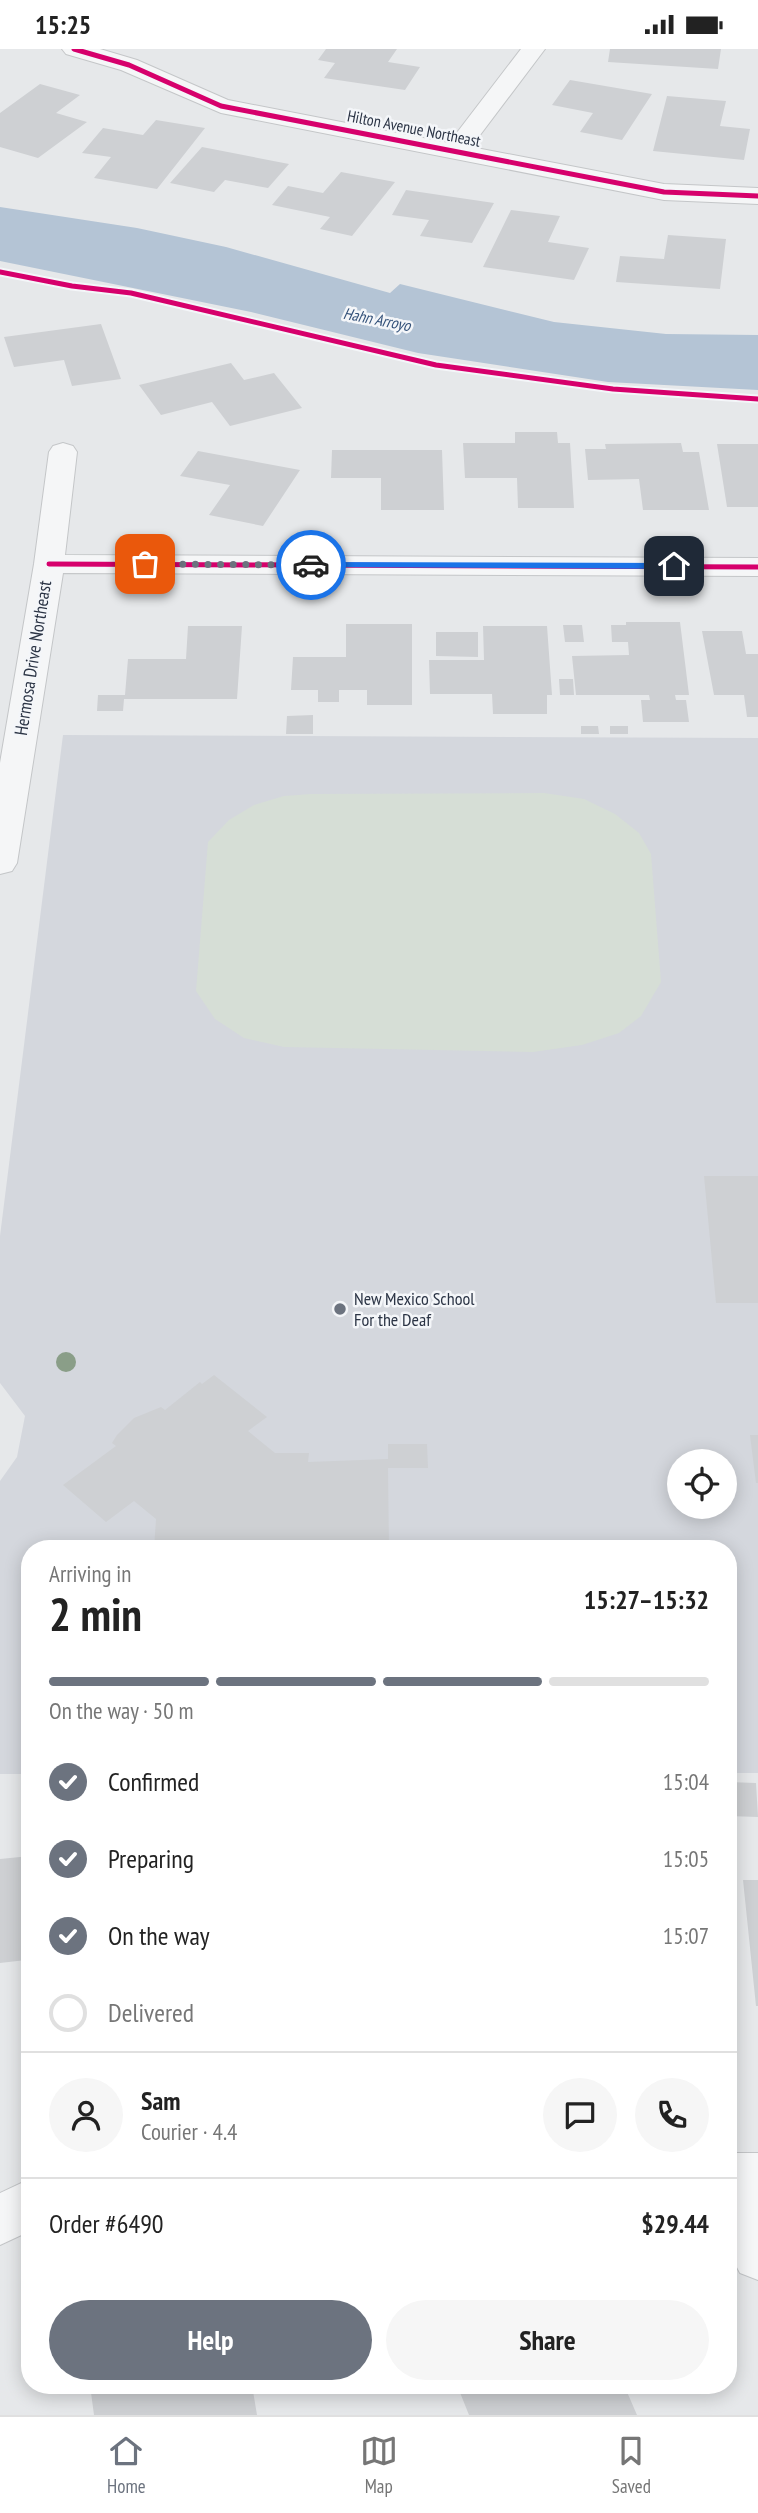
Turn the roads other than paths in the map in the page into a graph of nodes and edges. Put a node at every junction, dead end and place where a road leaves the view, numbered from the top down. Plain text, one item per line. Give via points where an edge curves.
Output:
1 (74, 49) edge
2 (533, 49) edge
3 (456, 150) junction
4 (758, 196) edge
5 (63, 452) dead end
6 (49, 564) junction
7 (758, 566) edge
8 (0, 863) edge
9 (737, 2177) edge
10 (758, 2177) edge
11 (21, 2209) edge
12 (737, 2214) edge
13 (0, 2220) edge
14 (758, 2255) edge

1 - 3 street, Hilton Avenue Northeast via 128,65 221,106
2 - 3 street
3 - 4 street, Hilton Avenue Northeast via 664,192
5 - 6 street, Hermosa Drive Northeast
6 - 7 street
6 - 8 street, Hermosa Drive Northeast
9 - 10 street
11 - 13 street
12 - 14 street

